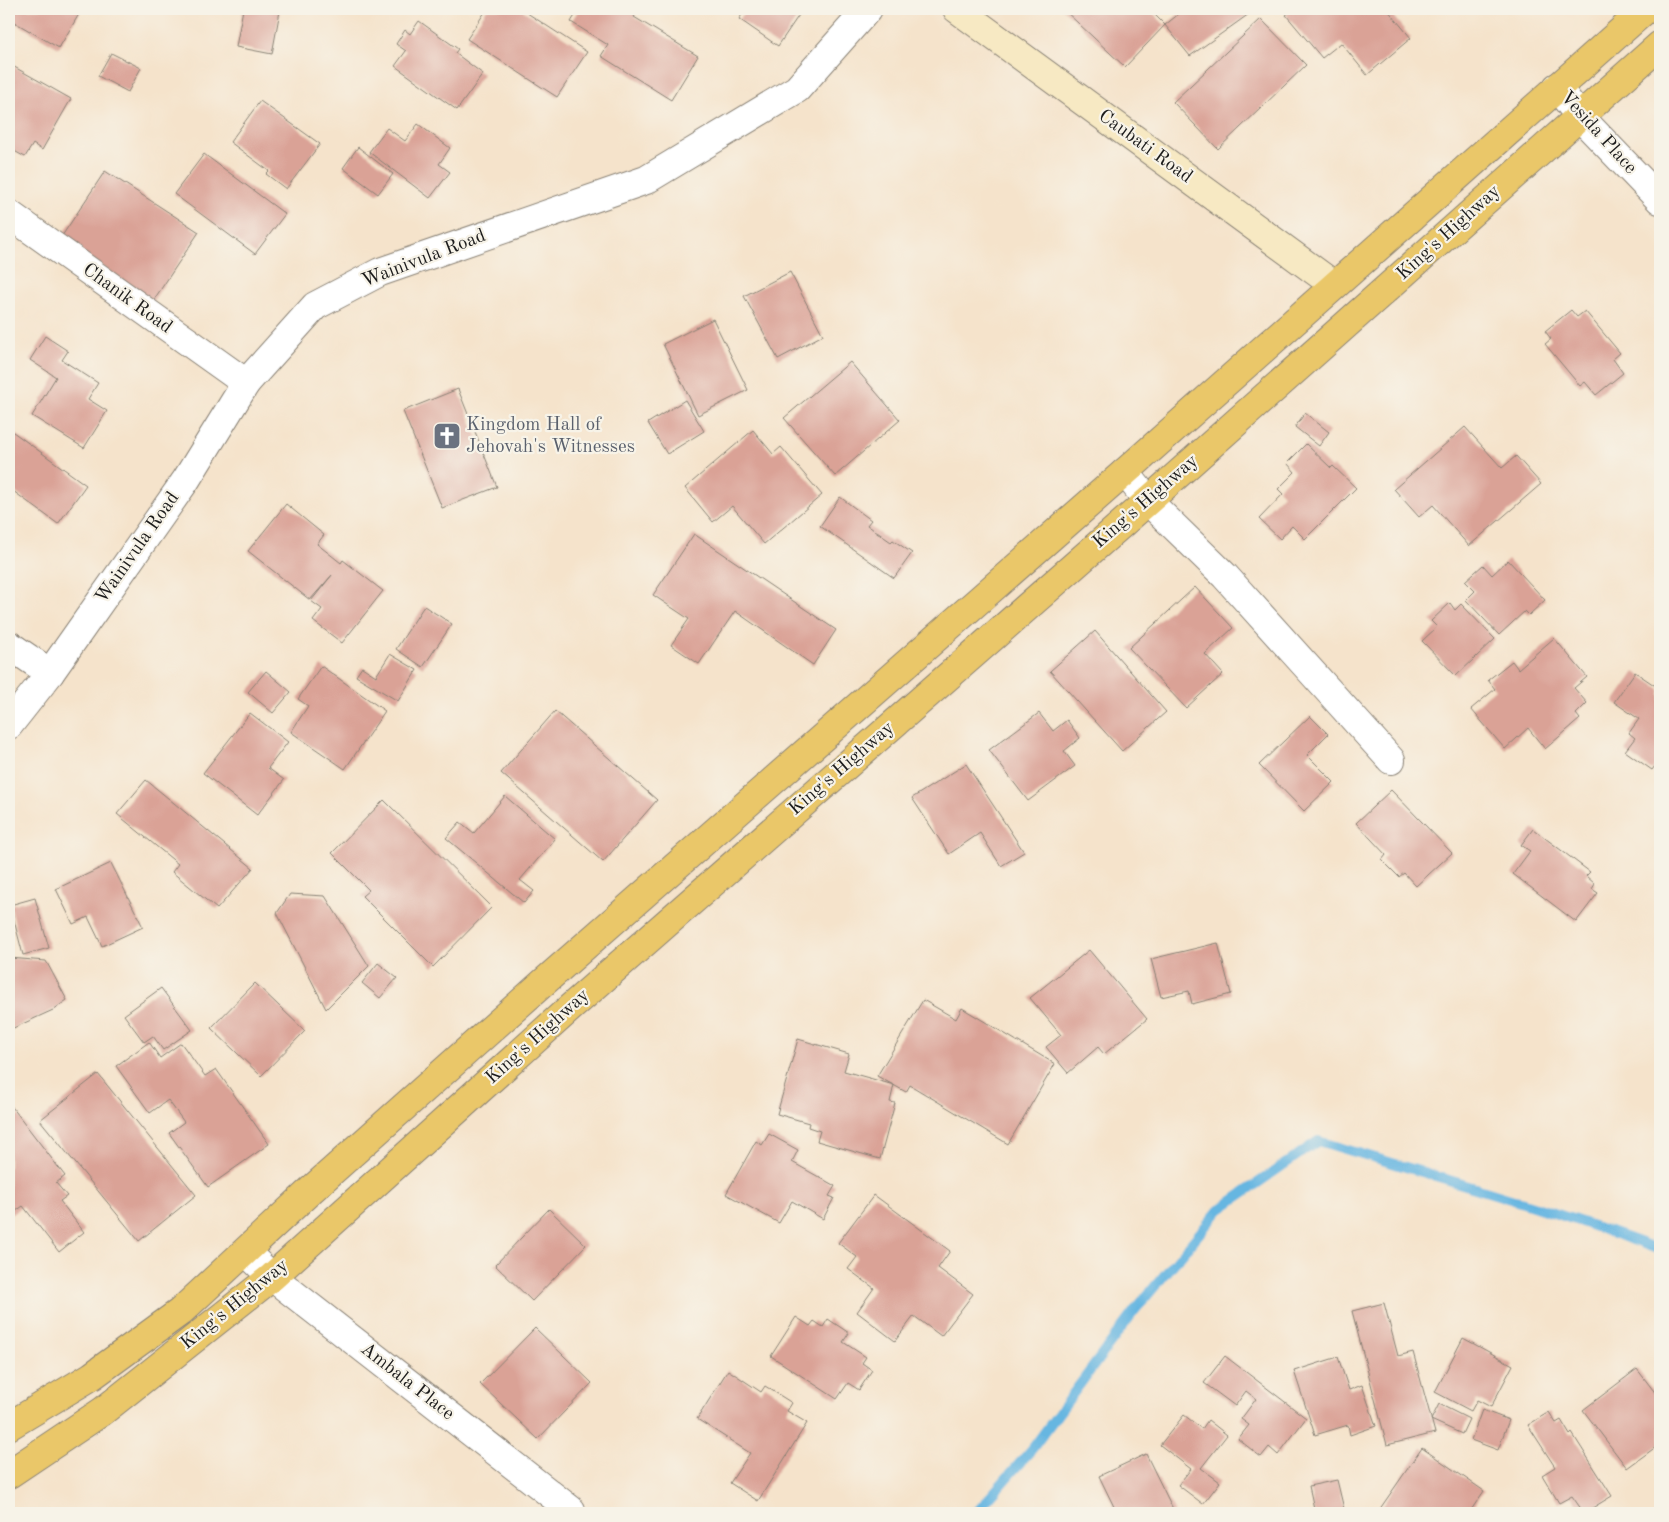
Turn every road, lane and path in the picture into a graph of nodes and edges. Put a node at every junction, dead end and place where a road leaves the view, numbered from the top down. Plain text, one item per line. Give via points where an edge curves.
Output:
1 (868, 9) edge
2 (957, 9) edge
3 (1646, 9) edge
4 (1660, 45) edge
5 (1557, 87) junction
6 (1580, 117) junction
7 (1660, 200) edge
8 (9, 214) edge
9 (1334, 285) junction
10 (246, 383) junction
11 (1125, 472) junction
12 (1148, 501) junction
13 (9, 645) edge
14 (50, 673) junction
15 (9, 725) edge
16 (1391, 760) dead end
17 (246, 1252) junction
18 (272, 1278) junction
19 (9, 1426) edge
20 (9, 1474) edge
21 (571, 1510) dead end

1 - 10 street, Wainivula Road via 797,89 646,180 380,272 315,306
2 - 9 street, Caubati Road
3 - 5 highway, King's Highway
4 - 6 highway, King's Highway
5 - 6 street, Vesida Place
5 - 9 highway, King's Highway
6 - 7 street, Vesida Place
6 - 12 highway, King's Highway
8 - 10 street, Chanik Road
9 - 11 highway, King's Highway
10 - 14 street, Wainivula Road via 186,480
11 - 12 street
11 - 17 highway, King's Highway via 544,982
12 - 16 street via 1224,576
12 - 18 highway, King's Highway via 570,1008
13 - 14 street
14 - 15 street, Wainivula Road
17 - 18 street, Ambala Place
17 - 19 highway, King's Highway via 180,1312 92,1376
18 - 20 highway, King's Highway via 103,1411
18 - 21 street, Ambala Place

